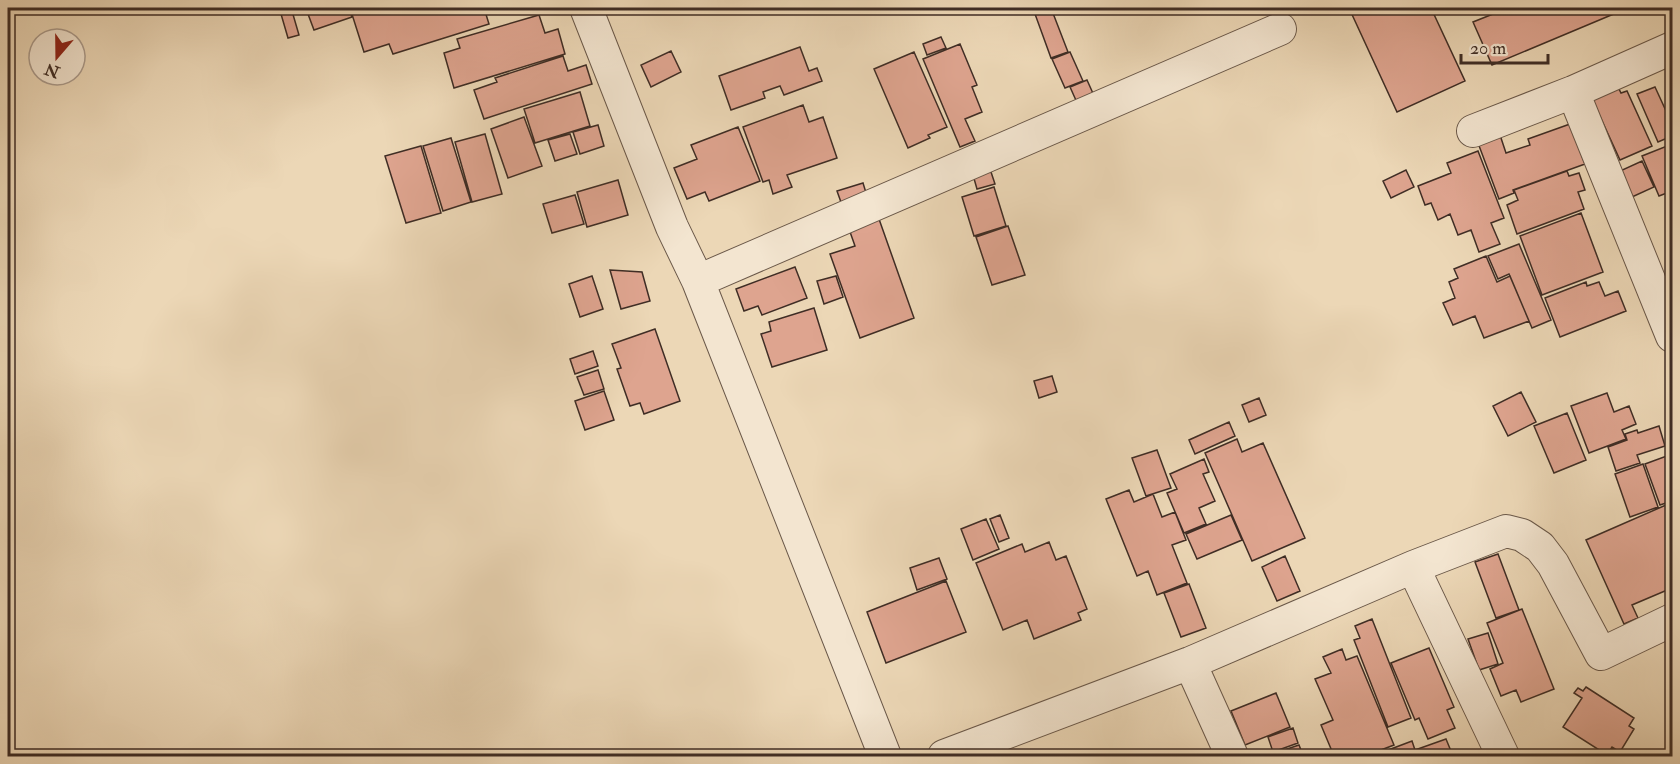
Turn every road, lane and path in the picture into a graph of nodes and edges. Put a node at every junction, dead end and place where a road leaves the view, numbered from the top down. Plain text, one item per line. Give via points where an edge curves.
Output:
1 (586, 8) edge
2 (1280, 29) dead end
3 (1672, 48) edge
4 (1573, 92) junction
5 (1473, 131) dead end
6 (698, 281) junction
7 (1672, 336) edge
8 (1413, 567) junction
9 (1672, 620) edge
10 (1190, 663) junction
11 (885, 756) edge
12 (944, 756) edge
13 (1232, 756) edge
14 (1503, 756) edge

1 - 6 street via 672,227
2 - 6 street
3 - 4 street
4 - 5 street
4 - 7 street
6 - 11 street
8 - 9 street via 1506,531 1522,535 1540,547 1601,654
8 - 10 street
8 - 14 street
10 - 12 street
10 - 13 street

